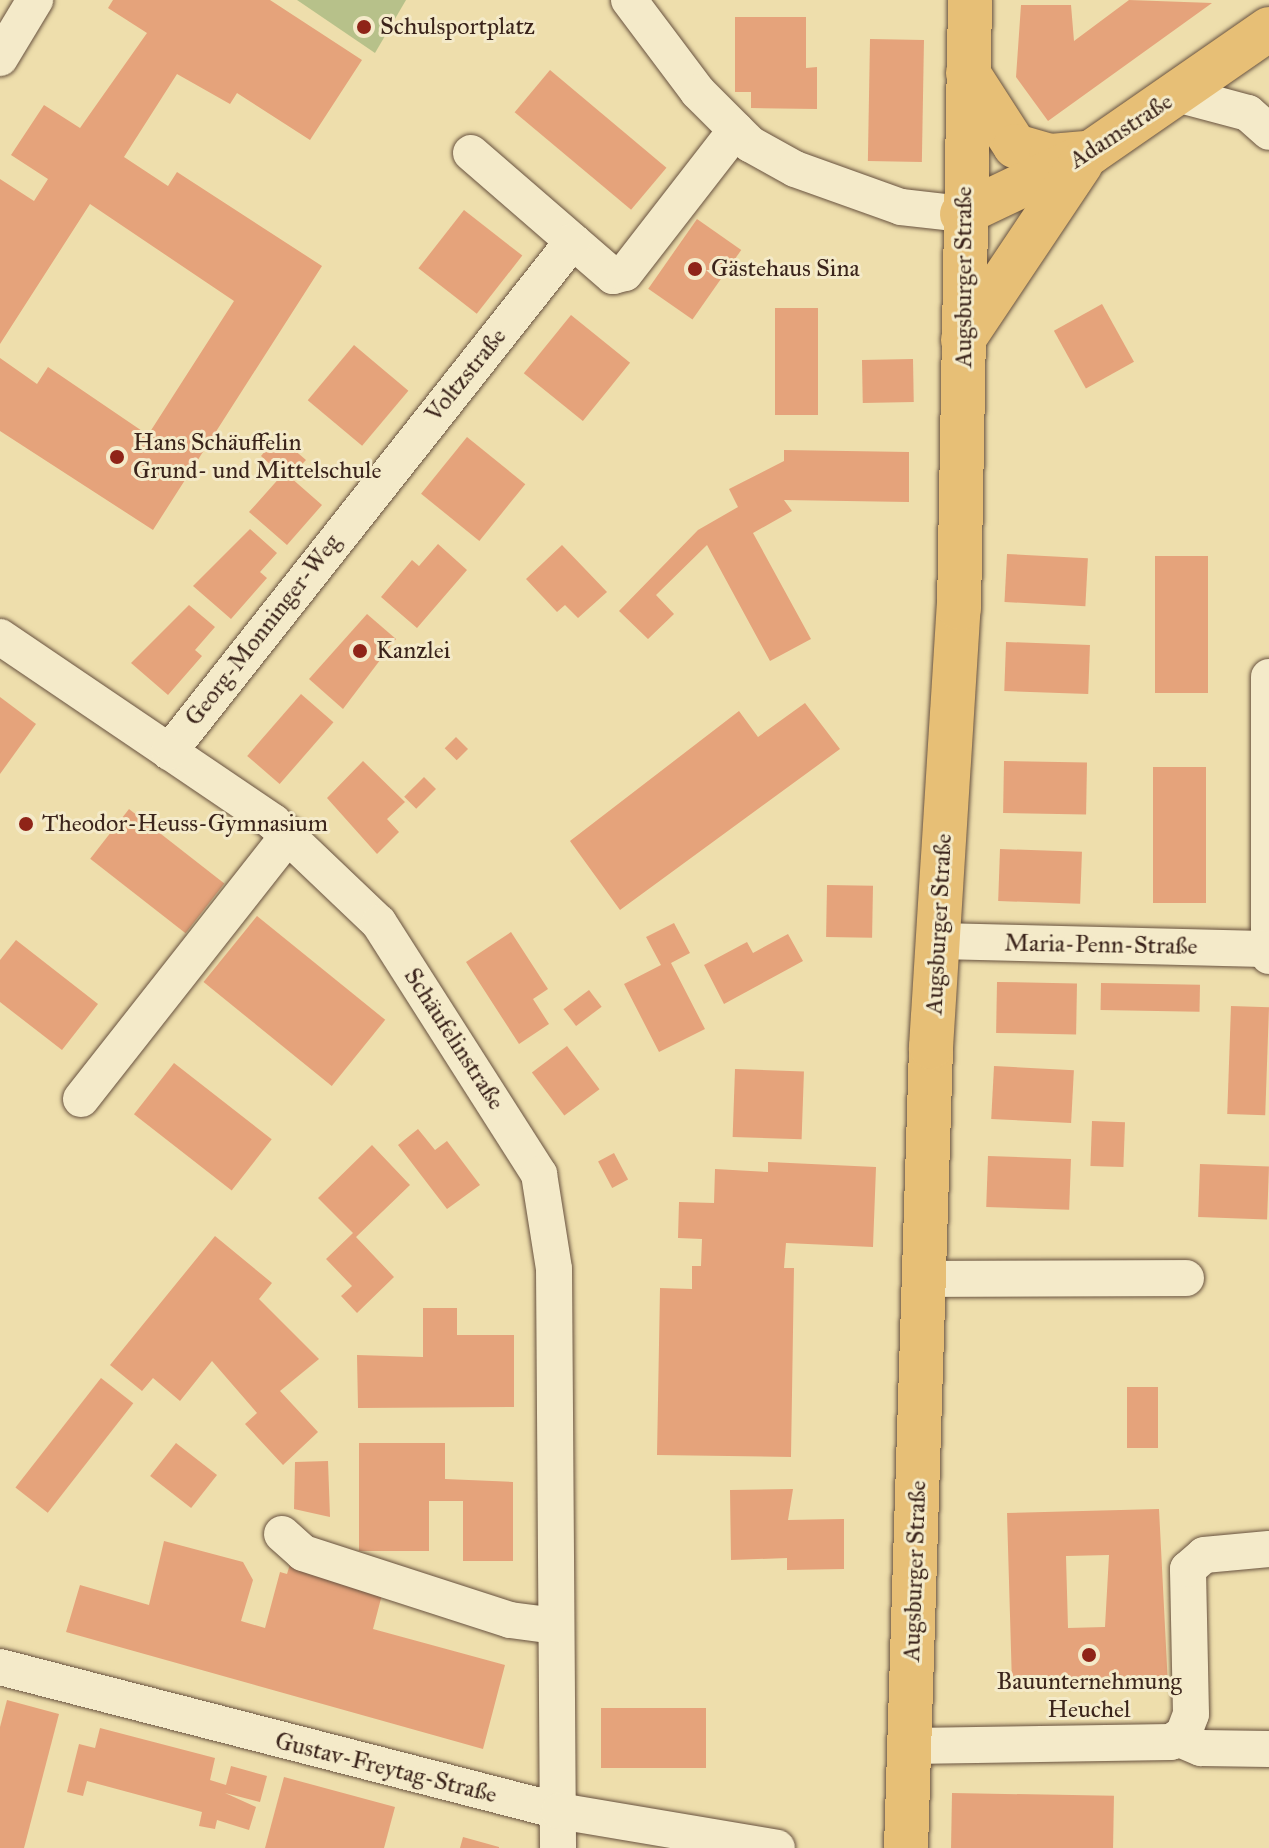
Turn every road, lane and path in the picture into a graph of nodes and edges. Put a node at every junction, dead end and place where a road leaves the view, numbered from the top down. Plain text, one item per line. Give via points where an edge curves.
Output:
1 (35, 0) edge
2 (629, 0) edge
3 (970, 0) edge
4 (1269, 29) edge
5 (0, 58) edge
6 (967, 71) junction
7 (1177, 94) junction
8 (736, 130) junction
9 (1269, 132) edge
10 (471, 153) dead end
11 (1090, 153) junction
12 (962, 214) junction
13 (573, 241) junction
14 (963, 340) junction
15 (357, 508) joint
16 (0, 637) edge
17 (1269, 677) edge
18 (169, 752) junction
19 (289, 835) junction
20 (937, 941) junction
21 (1267, 952) edge
22 (81, 1099) dead end
23 (1186, 1278) dead end
24 (924, 1279) junction
25 (282, 1534) dead end
26 (1269, 1549) edge
27 (555, 1626) junction
28 (0, 1667) edge
29 (1177, 1738) junction
30 (911, 1746) junction
31 (1269, 1749) edge
32 (559, 1811) junction
33 (558, 1848) edge
34 (777, 1848) edge
35 (906, 1848) edge

1 - 5 street
2 - 8 street
3 - 6 main road, Augsburger Straße
4 - 7 main road, Adamstraße
6 - 11 main road via 1015,146 1051,156
6 - 12 main road, Augsburger Straße
7 - 9 street via 1248,113
7 - 11 main road, Adamstraße
8 - 12 street via 795,169 916,210
8 - 13 street via 625,273 613,276
10 - 13 street
11 - 12 main road, Adamstraße
11 - 14 main road
12 - 14 main road, Augsburger Straße
13 - 15 street, Voltzstraße
14 - 20 main road, Augsburger Straße via 959,608
15 - 18 street, Georg-Monninger-Weg
16 - 18 street, Schäufelinstraße
17 - 21 street, Maria-Penn-Straße
18 - 19 street, Schäufelinstraße
19 - 22 street
19 - 27 street, Schäufelinstraße via 379,923 539,1174 554,1269
20 - 21 street, Maria-Penn-Straße
20 - 24 main road, Augsburger Straße
23 - 24 street
24 - 30 main road, Augsburger Straße
25 - 27 street via 303,1553 510,1620
26 - 29 street via 1204,1555 1188,1569 1191,1714
27 - 32 street, Schäufelinstraße
28 - 32 street, Gustav-Freytag-Straße
29 - 30 street via 1152,1746
29 - 31 street via 1201,1748
30 - 35 main road, Augsburger Straße
32 - 33 street, Schäufelinstraße
32 - 34 street, Gustav-Freytag-Straße

